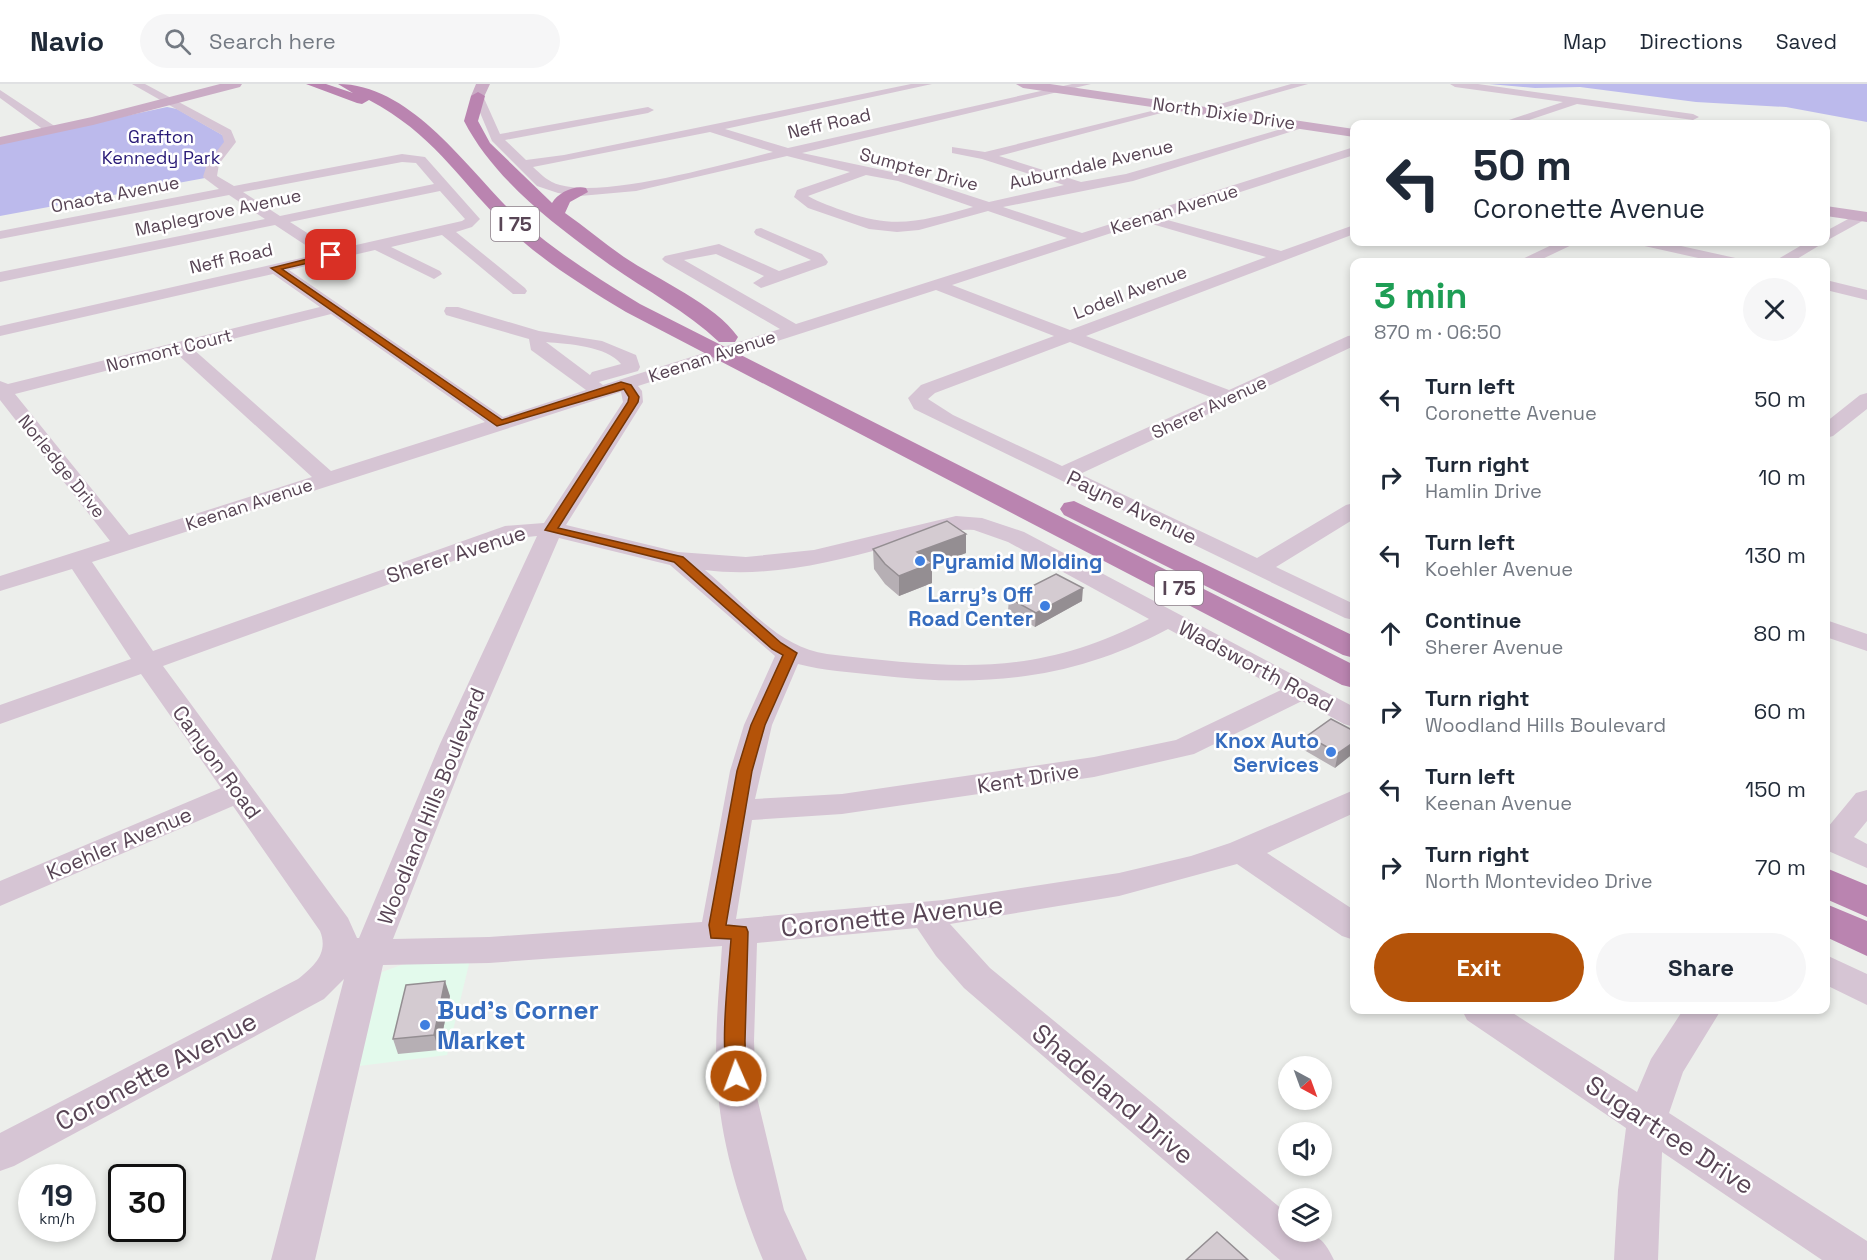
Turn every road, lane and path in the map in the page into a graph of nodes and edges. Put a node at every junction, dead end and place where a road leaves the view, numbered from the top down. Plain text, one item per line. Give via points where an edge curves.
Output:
1 (137, 84) edge
2 (235, 84) edge
3 (313, 84) edge
4 (344, 84) edge
5 (369, 84) edge
6 (927, 84) edge
7 (1023, 84) edge
8 (1086, 84) edge
9 (1304, 84) edge
10 (1455, 84) edge
11 (1060, 89) junction
12 (480, 90) edge
13 (0, 93) edge
14 (170, 101) junction
15 (1576, 101) junction
16 (1176, 106) junction
17 (393, 108) junction
18 (648, 110) dead end
19 (1205, 110) junction
20 (1680, 115) junction
21 (1693, 117) dead end
22 (1519, 120) edge
23 (1670, 120) edge
24 (1306, 125) junction
25 (710, 129) junction
26 (52, 130) junction
27 (1350, 132) edge
28 (496, 138) junction
29 (0, 141) edge
30 (956, 150) dead end
31 (789, 152) junction
32 (1350, 152) edge
33 (985, 156) junction
34 (1322, 162) junction
35 (521, 165) junction
36 (1344, 167) dead end
37 (865, 171) junction
38 (445, 186) junction
39 (1081, 187) junction
40 (228, 191) junction
41 (580, 192) junction
42 (988, 207) junction
43 (1830, 211) edge
44 (555, 214) junction
45 (1864, 217) edge
46 (1144, 218) junction
47 (276, 220) junction
48 (445, 230) junction
49 (1350, 230) edge
50 (761, 232) dead end
51 (0, 235) edge
52 (1830, 235) edge
53 (1082, 238) junction
54 (378, 246) junction
55 (1561, 246) edge
56 (1663, 246) edge
57 (1810, 246) edge
58 (331, 255) junction
59 (1281, 256) junction
60 (1533, 258) edge
61 (1716, 258) edge
62 (1787, 258) edge
63 (275, 268) junction
64 (434, 274) dead end
65 (0, 277) edge
66 (778, 277) junction
67 (936, 284) junction
68 (1830, 286) edge
69 (519, 291) dead end
70 (732, 293) junction
71 (1867, 295) edge
72 (335, 308) junction
73 (452, 311) dead end
74 (795, 330) junction
75 (0, 331) edge
76 (537, 336) junction
77 (1068, 336) junction
78 (727, 337) junction
79 (1350, 342) edge
80 (180, 347) junction
81 (586, 380) junction
82 (613, 388) junction
83 (1, 389) edge
84 (920, 395) joint
85 (1230, 398) junction
86 (1867, 399) edge
87 (501, 424) junction
88 (1830, 424) edge
89 (1063, 474) junction
90 (327, 479) junction
91 (1350, 512) edge
92 (963, 522) joint
93 (551, 530) junction
94 (124, 544) junction
95 (78, 559) junction
96 (679, 560) junction
97 (1258, 567) junction
98 (0, 584) edge
99 (1350, 611) edge
100 (1168, 619) junction
101 (1830, 629) edge
102 (1867, 643) edge
103 (1350, 646) edge
104 (790, 653) junction
105 (146, 661) junction
106 (1350, 676) edge
107 (1302, 691) junction
108 (0, 715) edge
109 (1350, 716) edge
110 (238, 792) junction
111 (1867, 800) edge
112 (1350, 802) edge
113 (740, 810) junction
114 (1830, 839) edge
115 (1240, 851) junction
116 (1867, 856) edge
117 (1830, 884) edge
118 (0, 894) edge
119 (1867, 902) edge
120 (926, 915) junction
121 (1830, 921) edge
122 (1350, 924) edge
123 (728, 933) junction
124 (1867, 940) edge
125 (344, 966) junction
126 (1830, 971) edge
127 (1867, 991) edge
128 (1486, 1014) edge
129 (1700, 1014) edge
130 (1646, 1119) junction
131 (0, 1153) edge
132 (293, 1260) edge
133 (785, 1260) edge
134 (1312, 1260) edge
135 (1636, 1260) edge
136 (1859, 1260) edge

1 - 14 street
2 - 14 main road
3 - 17 highway
4 - 17 highway, I 75
5 - 78 highway, I 75 via 421,110 454,134 543,225 590,261
6 - 25 street
7 - 11 main road, North Dixie Drive
8 - 11 street, Neff Road
9 - 19 street
10 - 15 street
11 - 16 main road, North Dixie Drive
11 - 31 street, Neff Road
12 - 28 street
12 - 44 highway via 471,121 484,145
13 - 26 street
14 - 26 main road
14 - 40 street via 227,133 230,142 210,177
15 - 20 street
15 - 22 street
16 - 19 main road, North Dixie Drive
16 - 33 street
17 - 106 highway, I 75 via 426,130 503,212 541,246 633,308
18 - 28 street
19 - 24 main road, North Dixie Drive
20 - 21 street
20 - 23 street
24 - 27 main road, North Dixie Drive
24 - 39 street, Auburndale Avenue via 1128,178
25 - 31 street, Sumpter Drive
25 - 35 street
26 - 29 main road
28 - 35 street, Neff Road
30 - 33 street
31 - 37 street, Sumpter Drive
31 - 41 street, Neff Road via 618,190
32 - 34 street, Keenan Avenue
33 - 39 street
34 - 36 street
34 - 46 street, Keenan Avenue
35 - 41 street, Neff Road via 542,183
37 - 42 street, Sumpter Drive via 901,178
37 - 42 street, Auburndale Avenue via 810,188 801,197 860,222 885,227 919,226
38 - 40 street, Onaota Avenue via 414,158
38 - 47 street, Maplegrove Avenue
38 - 48 street, Neff Road via 473,219
39 - 42 street, Auburndale Avenue
40 - 47 street
40 - 51 street, Onaota Avenue
41 - 44 highway via 564,199
42 - 53 street, Sumpter Drive
43 - 45 main road
44 - 78 highway via 617,261 702,315
45 - 52 street
46 - 53 street, Keenan Avenue
46 - 59 street
47 - 58 street
47 - 65 street, Maplegrove Avenue
48 - 54 street, Neff Road
48 - 69 street
49 - 59 street, Lodell Avenue
50 - 66 street via 820,260
53 - 67 street, Keenan Avenue
54 - 58 street, Neff Road
54 - 64 street
55 - 60 street
56 - 61 street
57 - 62 street
58 - 63 street, Neff Road
59 - 77 street, Lodell Avenue
63 - 72 street
63 - 75 street, Neff Road
66 - 70 street
66 - 70 street via 714,249 670,259
67 - 74 street, Keenan Avenue
67 - 77 street
68 - 71 street
70 - 74 street
72 - 80 street, Normont Court
72 - 87 street
73 - 76 street
74 - 82 street, Keenan Avenue
76 - 81 street via 537,346
76 - 81 street via 604,345 630,359 631,367
77 - 84 street, Lodell Avenue
77 - 85 street
78 - 103 highway, I 75
79 - 85 street, Sherer Avenue
80 - 83 street, Normont Court
80 - 90 street
81 - 82 street
82 - 87 street, Keenan Avenue
82 - 93 street, Woodland Hills Boulevard via 632,391 633,402
83 - 94 street, Norledge Drive
84 - 89 street, Payne Avenue via 921,405 946,419
85 - 89 street, Sherer Avenue
86 - 88 street
87 - 90 street, Keenan Avenue
89 - 97 street, Payne Avenue
90 - 94 street, Keenan Avenue
91 - 97 street
92 - 96 street, Sherer Avenue via 841,554 798,561
92 - 100 street, Wadsworth Road via 987,525 1016,537
93 - 96 street, Sherer Avenue
93 - 105 street, Sherer Avenue via 513,531
93 - 125 street, Woodland Hills Boulevard via 455,744
94 - 95 street, Keenan Avenue
95 - 98 street, Keenan Avenue
95 - 105 street, Canyon Road
96 - 104 street
97 - 99 street, Payne Avenue
100 - 104 street via 1132,640 1089,657 1050,667 993,674 922,673
100 - 107 street, Wadsworth Road
101 - 102 street
104 - 113 street via 758,725 745,771
105 - 108 street, Sherer Avenue
105 - 110 street, Canyon Road
107 - 109 street, Wadsworth Road
107 - 113 street, Kent Drive via 1184,747 1094,767 842,804
110 - 118 street, Koehler Avenue
110 - 125 street, Canyon Road via 336,927 341,936
111 - 114 street
112 - 115 street, Coronette Avenue
113 - 123 street
114 - 116 street
115 - 120 street, Coronette Avenue via 1090,890
115 - 122 street
117 - 119 highway
120 - 123 street, Coronette Avenue
120 - 134 street, Shadeland Drive via 948,947 977,978
121 - 124 highway
123 - 125 street, Coronette Avenue via 413,953
123 - 133 street via 737,1093 763,1210
125 - 131 street, Coronette Avenue
125 - 132 street, Woodland Hills Boulevard via 329,1105
126 - 127 street
128 - 130 street, Sugartree Drive
129 - 130 street via 1671,1056 1653,1093
130 - 135 street via 1639,1164
130 - 136 street, Sugartree Drive

